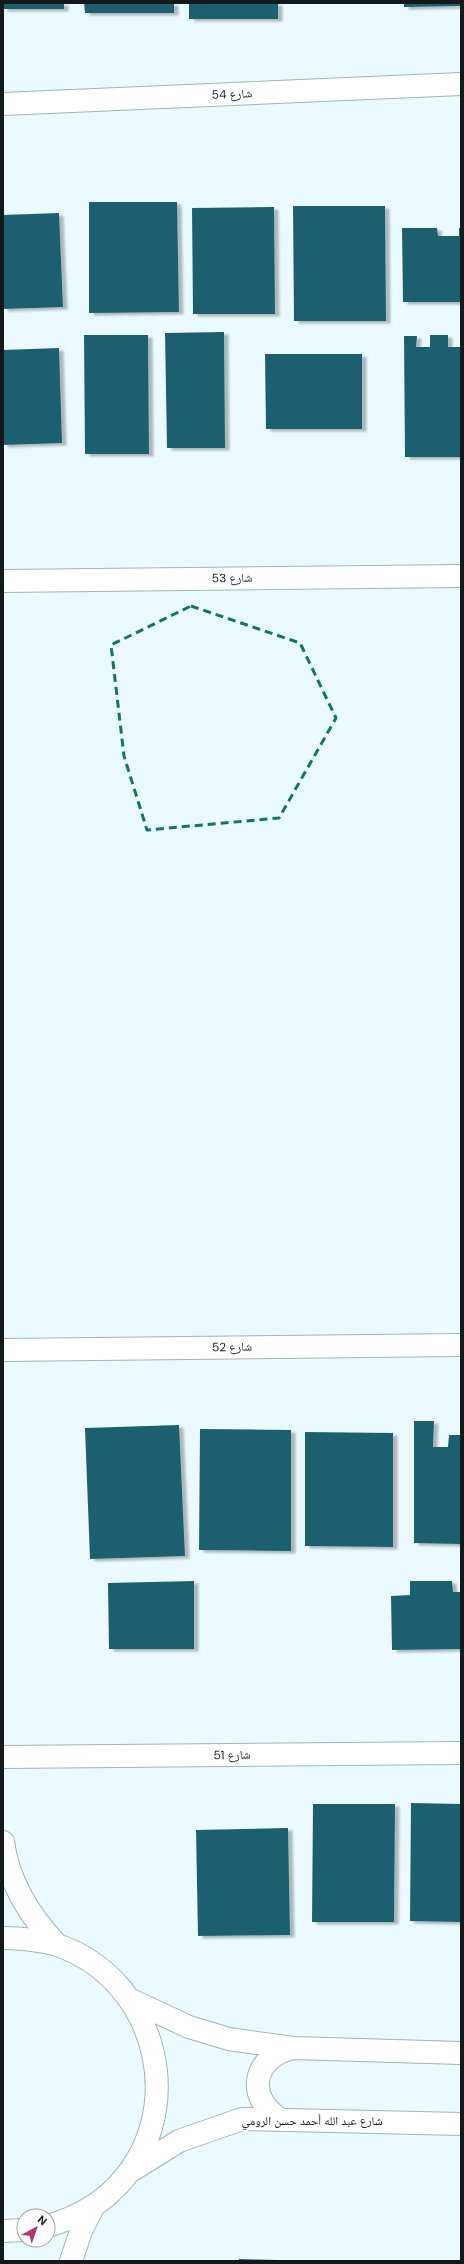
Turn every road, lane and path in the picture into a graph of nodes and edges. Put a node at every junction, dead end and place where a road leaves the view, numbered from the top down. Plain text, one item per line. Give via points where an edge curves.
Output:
1 (461, 84) edge
2 (3, 104) edge
3 (461, 576) edge
4 (3, 581) edge
5 (461, 1345) edge
6 (3, 1350) edge
7 (461, 1753) edge
8 (3, 1757) edge
9 (3, 1842) edge
10 (3, 1938) edge
11 (57, 1946) junction
12 (129, 1999) junction
13 (293, 2048) junction
14 (461, 2053) edge
15 (280, 2119) junction
16 (461, 2124) edge
17 (128, 2173) junction
18 (93, 2207) junction
19 (56, 2224) edge
20 (16, 2230) edge
21 (3, 2231) edge
22 (71, 2261) edge

1 - 2 street, شارع 54
3 - 4 street, شارع 53
5 - 6 street, شارع 52
7 - 8 street, شارع 51
9 - 11 street via 13,1882 39,1926
10 - 11 street via 28,1939
11 - 12 street via 85,1958 109,1976
12 - 13 street via 155,2013 208,2034
12 - 17 street via 145,2026 154,2056 157,2086 154,2118 146,2140
13 - 14 street
13 - 15 street via 270,2057 258,2077 258,2090 262,2102 269,2112
15 - 16 street, شارع عبد الله أحمد حسن الرومي
15 - 17 street, شارع عبد الله أحمد حسن الرومي via 242,2119 223,2124 179,2141
17 - 18 street via 112,2192
18 - 19 street
18 - 22 street via 81,2231
20 - 21 street

